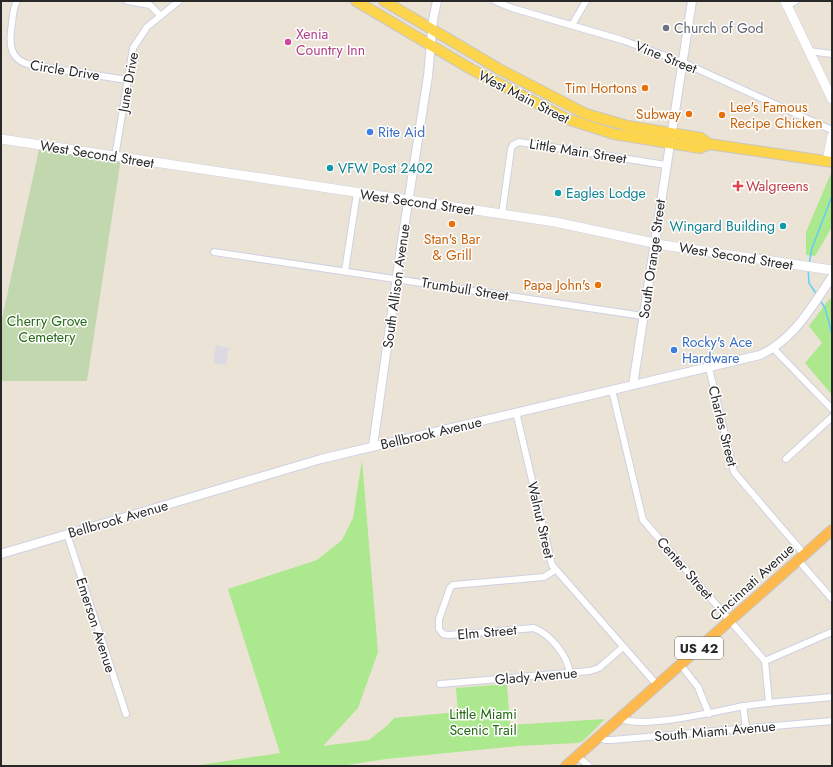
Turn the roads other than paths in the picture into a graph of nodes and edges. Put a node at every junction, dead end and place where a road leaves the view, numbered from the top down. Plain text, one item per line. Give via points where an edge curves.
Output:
1 (17, 1) edge
2 (127, 1) edge
3 (179, 1) edge
4 (356, 1) edge
5 (384, 1) edge
6 (438, 1) edge
7 (495, 1) edge
8 (586, 1) edge
9 (692, 1) edge
10 (789, 3) edge
11 (161, 16) junction
12 (572, 25) junction
13 (433, 32) junction
14 (432, 45) junction
15 (809, 50) junction
16 (832, 54) edge
17 (682, 62) junction
18 (127, 80) junction
19 (832, 99) edge
20 (832, 130) edge
21 (832, 136) edge
22 (670, 138) junction
23 (1, 140) edge
24 (115, 157) junction
25 (830, 162) edge
26 (666, 164) junction
27 (357, 193) junction
28 (410, 200) junction
29 (502, 214) junction
30 (654, 243) junction
31 (214, 252) dead end
32 (832, 270) edge
33 (345, 271) junction
34 (832, 277) edge
35 (397, 279) junction
36 (644, 316) junction
37 (773, 348) junction
38 (709, 368) junction
39 (633, 385) junction
40 (612, 390) junction
41 (832, 409) edge
42 (516, 412) junction
43 (832, 418) edge
44 (373, 446) junction
45 (786, 459) dead end
46 (832, 530) edge
47 (67, 534) junction
48 (1, 554) edge
49 (801, 557) junction
50 (555, 570) junction
51 (832, 599) edge
52 (730, 620) junction
53 (832, 632) edge
54 (623, 647) junction
55 (765, 661) junction
56 (680, 664) junction
57 (570, 673) junction
58 (440, 684) dead end
59 (657, 685) junction
60 (832, 697) edge
61 (769, 703) junction
62 (743, 706) junction
63 (126, 714) dead end
64 (709, 714) junction
65 (620, 718) junction
66 (832, 721) edge
67 (746, 728) junction
68 (599, 737) junction
69 (577, 756) junction
70 (566, 766) edge
71 (589, 766) edge

1 - 18 street, Circle Drive via 9,39 12,51 19,60 31,66
2 - 11 street via 150,6
3 - 11 street, June Drive
4 - 14 main road, West Main Street
5 - 13 main road, West Main Street
6 - 13 street, South Allison Avenue
7 - 12 street, Vine Street
8 - 12 street
9 - 17 street, South Orange Street
10 - 15 main road
11 - 18 street, June Drive via 147,27 136,42
12 - 17 street, Vine Street
13 - 14 street, South Allison Avenue
13 - 22 main road, West Main Street via 586,114
14 - 22 main road, West Main Street via 515,94 567,119 614,134
14 - 28 street, South Allison Avenue
15 - 16 street
15 - 19 main road
17 - 20 street, Vine Street
17 - 22 street, South Orange Street
18 - 24 street, June Drive
21 - 25 main road
22 - 25 main road, West Main Street via 701,138 709,144
22 - 26 street, South Orange Street
23 - 24 main road, West Second Street
24 - 27 main road, West Second Street
26 - 29 street, Little Main Street via 519,142 511,149
26 - 30 street, South Orange Street
27 - 28 main road, West Second Street
27 - 33 street
28 - 29 main road, West Second Street
28 - 35 street, South Allison Avenue
29 - 30 main road, West Second Street via 573,225
30 - 32 main road, West Second Street
30 - 36 street, South Orange Street
31 - 33 street, Trumbull Street
33 - 35 street, Trumbull Street
34 - 37 street, Bellbrook Avenue via 798,325
35 - 36 street, Trumbull Street
35 - 44 street, South Allison Avenue
36 - 39 street, South Orange Street
37 - 38 street, Bellbrook Avenue via 756,356
37 - 41 street
38 - 39 street, Bellbrook Avenue
38 - 49 street, Charles Street via 734,472
39 - 40 street, Bellbrook Avenue
40 - 42 street, Bellbrook Avenue
40 - 52 street, Center Street via 644,520
42 - 44 street, Bellbrook Avenue
42 - 50 street, Walnut Street via 550,562
43 - 45 street
44 - 47 street, Bellbrook Avenue
46 - 49 highway, Cincinnati Avenue / US 42
47 - 48 street, Bellbrook Avenue
47 - 63 street, Emerson Avenue
49 - 51 street, Charles Street
49 - 52 highway, Cincinnati Avenue / US 42
50 - 54 street, Walnut Street
50 - 57 street, Elm Street via 544,577 453,585 441,614 438,629 448,635 534,628 544,634 558,649 567,662
52 - 55 street, Center Street
52 - 56 highway, Cincinnati Avenue / US 42
53 - 55 street
54 - 57 street, Glady Avenue via 596,670
54 - 59 street, Walnut Street
55 - 61 street
56 - 59 highway, Cincinnati Avenue / US 42
56 - 64 street via 693,680
57 - 58 street, Glady Avenue
59 - 65 highway, Cincinnati Avenue / US 42
60 - 61 street
61 - 62 street
62 - 64 street
62 - 67 street
64 - 65 street via 632,723
65 - 68 highway, Cincinnati Avenue / US 42
66 - 67 street, South Miami Avenue
67 - 68 street, South Miami Avenue via 612,740
68 - 69 highway, Cincinnati Avenue / US 42
69 - 70 highway, Cincinnati Avenue / US 42
69 - 71 street

